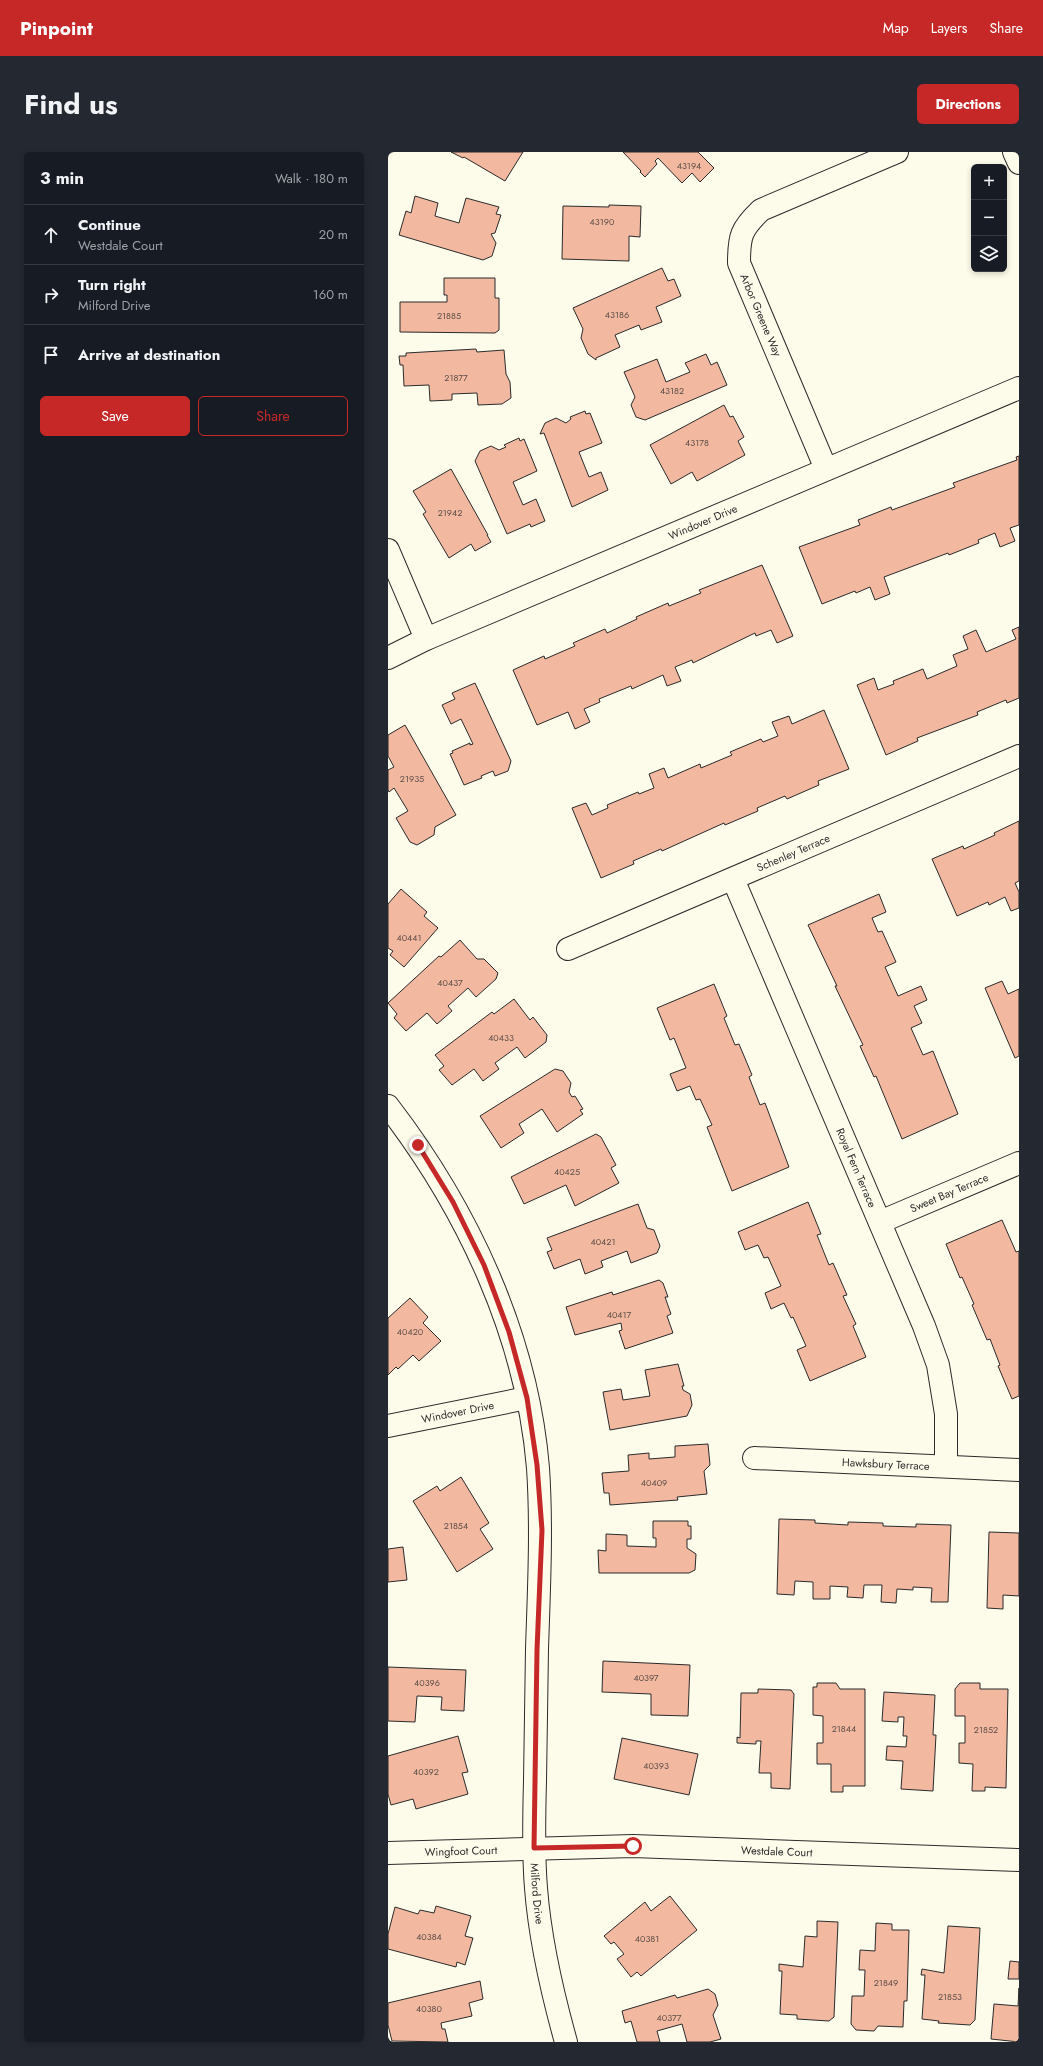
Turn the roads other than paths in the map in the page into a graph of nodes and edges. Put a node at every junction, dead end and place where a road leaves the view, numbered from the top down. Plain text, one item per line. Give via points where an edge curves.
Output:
1 (897, 152) edge
2 (1014, 152) edge
3 (1019, 163) edge
4 (1019, 388) edge
5 (826, 469) junction
6 (388, 550) edge
7 (426, 639) junction
8 (388, 658) edge
9 (1019, 756) edge
10 (733, 879) junction
11 (568, 949) dead end
12 (388, 1106) edge
13 (1019, 1163) edge
14 (880, 1222) junction
15 (527, 1398) junction
16 (388, 1426) edge
17 (754, 1458) dead end
18 (946, 1466) junction
19 (1019, 1470) edge
20 (534, 1848) junction
21 (388, 1853) edge
22 (1019, 1860) edge
23 (566, 2042) edge

1 - 5 street, Arbor Greene Way via 761,210 747,223 739,242 739,264
2 - 3 street
4 - 5 street, Windover Drive
5 - 7 street, Windover Drive
6 - 7 street
7 - 8 street, Windover Drive
9 - 10 street, Schenley Terrace
10 - 11 street, Schenley Terrace
10 - 14 street, Royal Fern Terrace
12 - 15 street, Milford Drive via 418,1145 453,1202 484,1265 509,1332
13 - 14 street, Sweet Bay Terrace
14 - 18 street, Royal Fern Terrace via 938,1366 946,1414
15 - 16 street, Windover Drive
15 - 20 street, Milford Drive via 537,1465 542,1530
17 - 18 street, Hawksbury Terrace
18 - 19 street, Hawksbury Terrace
20 - 21 street, Wingfoot Court
20 - 22 street, Westdale Court via 633,1846
20 - 23 street, Milford Drive via 543,1944

